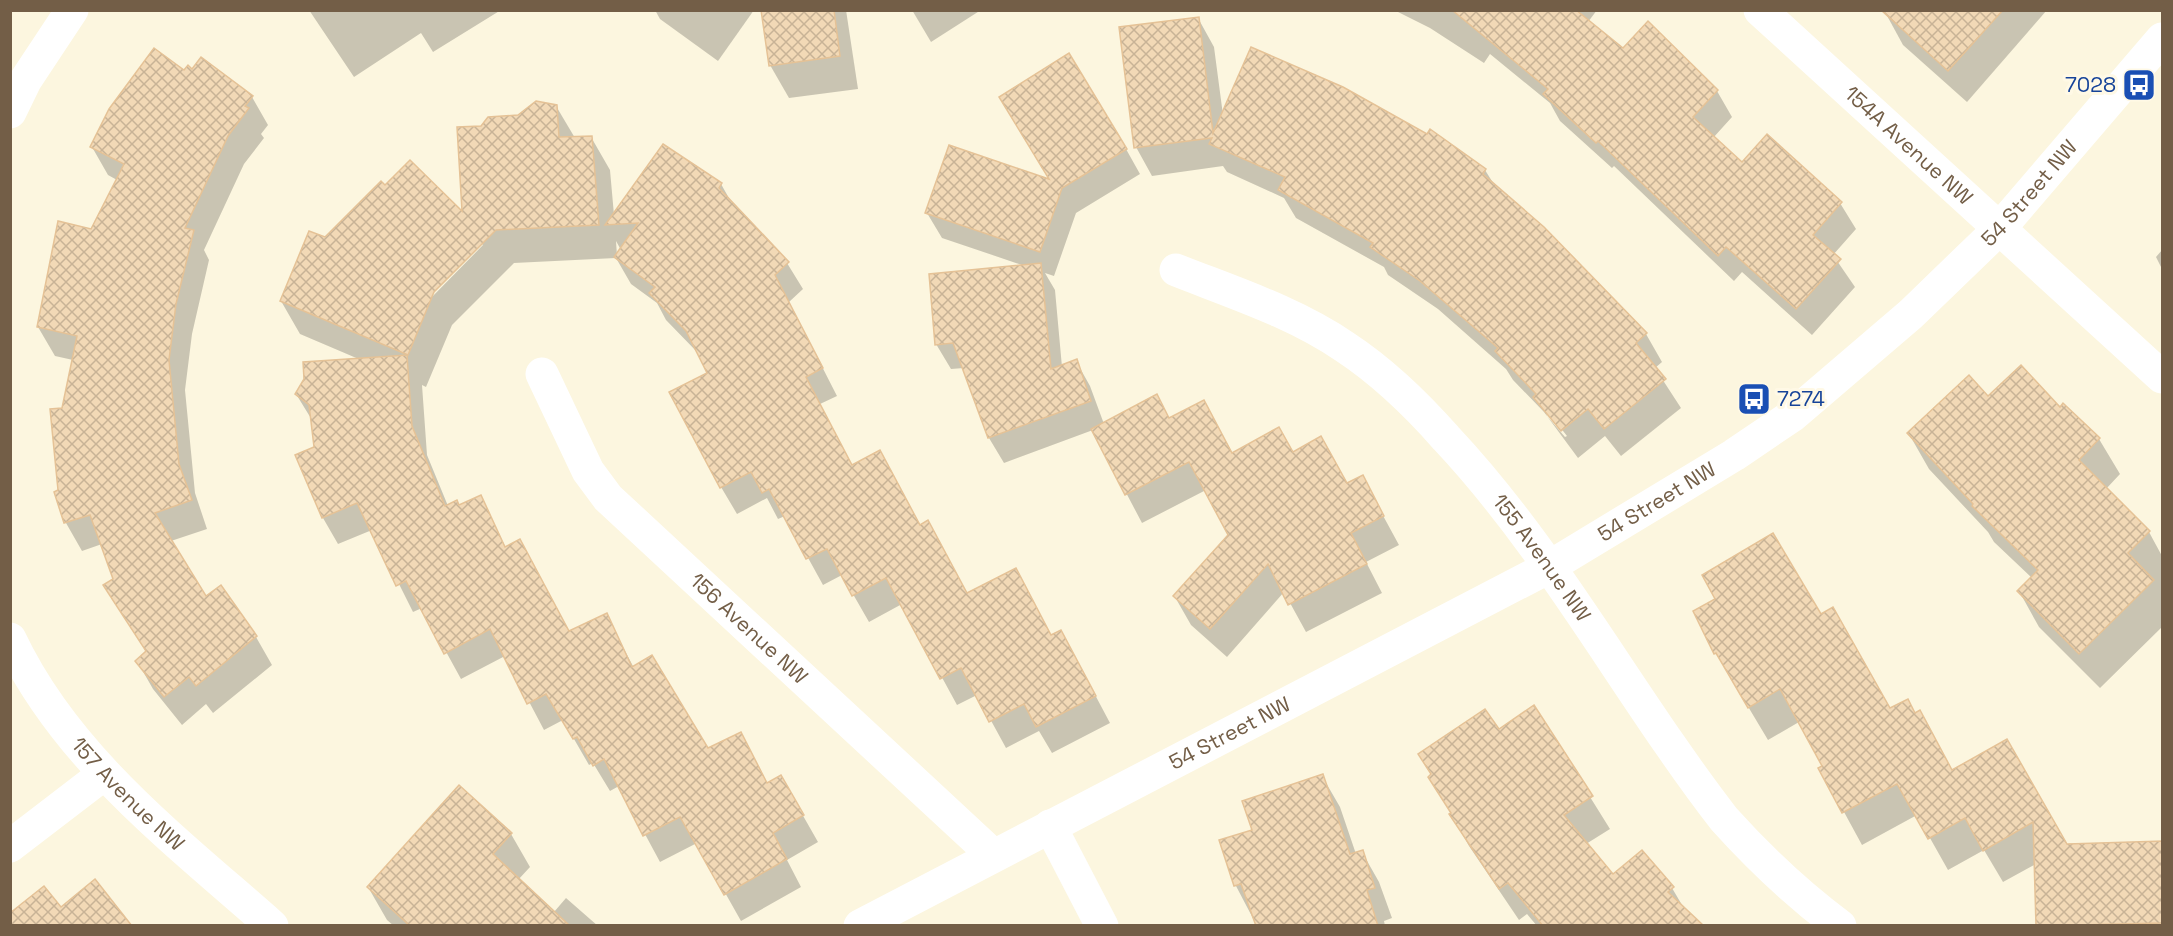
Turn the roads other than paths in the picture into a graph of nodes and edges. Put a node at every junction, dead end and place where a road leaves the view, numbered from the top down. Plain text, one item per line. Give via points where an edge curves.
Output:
1 (72, 10) edge
2 (1760, 10) edge
3 (2163, 39) edge
4 (10, 112) edge
5 (2000, 228) junction
6 (1176, 270) dead end
7 (542, 374) dead end
8 (2163, 377) edge
9 (1549, 567) junction
10 (10, 639) edge
11 (104, 774) junction
12 (1050, 826) junction
13 (10, 846) edge
14 (993, 855) junction
15 (272, 926) edge
16 (860, 926) edge
17 (1102, 926) edge
18 (1840, 926) edge

1 - 4 street via 25,81
2 - 5 street, 154A Avenue NW
3 - 5 street, 54 Street NW
5 - 8 street, 154A Avenue NW
5 - 9 street, 54 Street NW via 1911,314 1792,415 1673,494
6 - 9 street, 155 Avenue NW via 1309,324 1383,375 1490,485
7 - 14 street, 156 Avenue NW via 583,462 608,498
9 - 12 street, 54 Street NW
9 - 18 street, 155 Avenue NW via 1724,819 1759,858
10 - 11 street, 157 Avenue NW via 34,681
11 - 13 street
11 - 15 street, 157 Avenue NW
12 - 14 street, 54 Street NW
12 - 17 street
14 - 16 street, 54 Street NW

